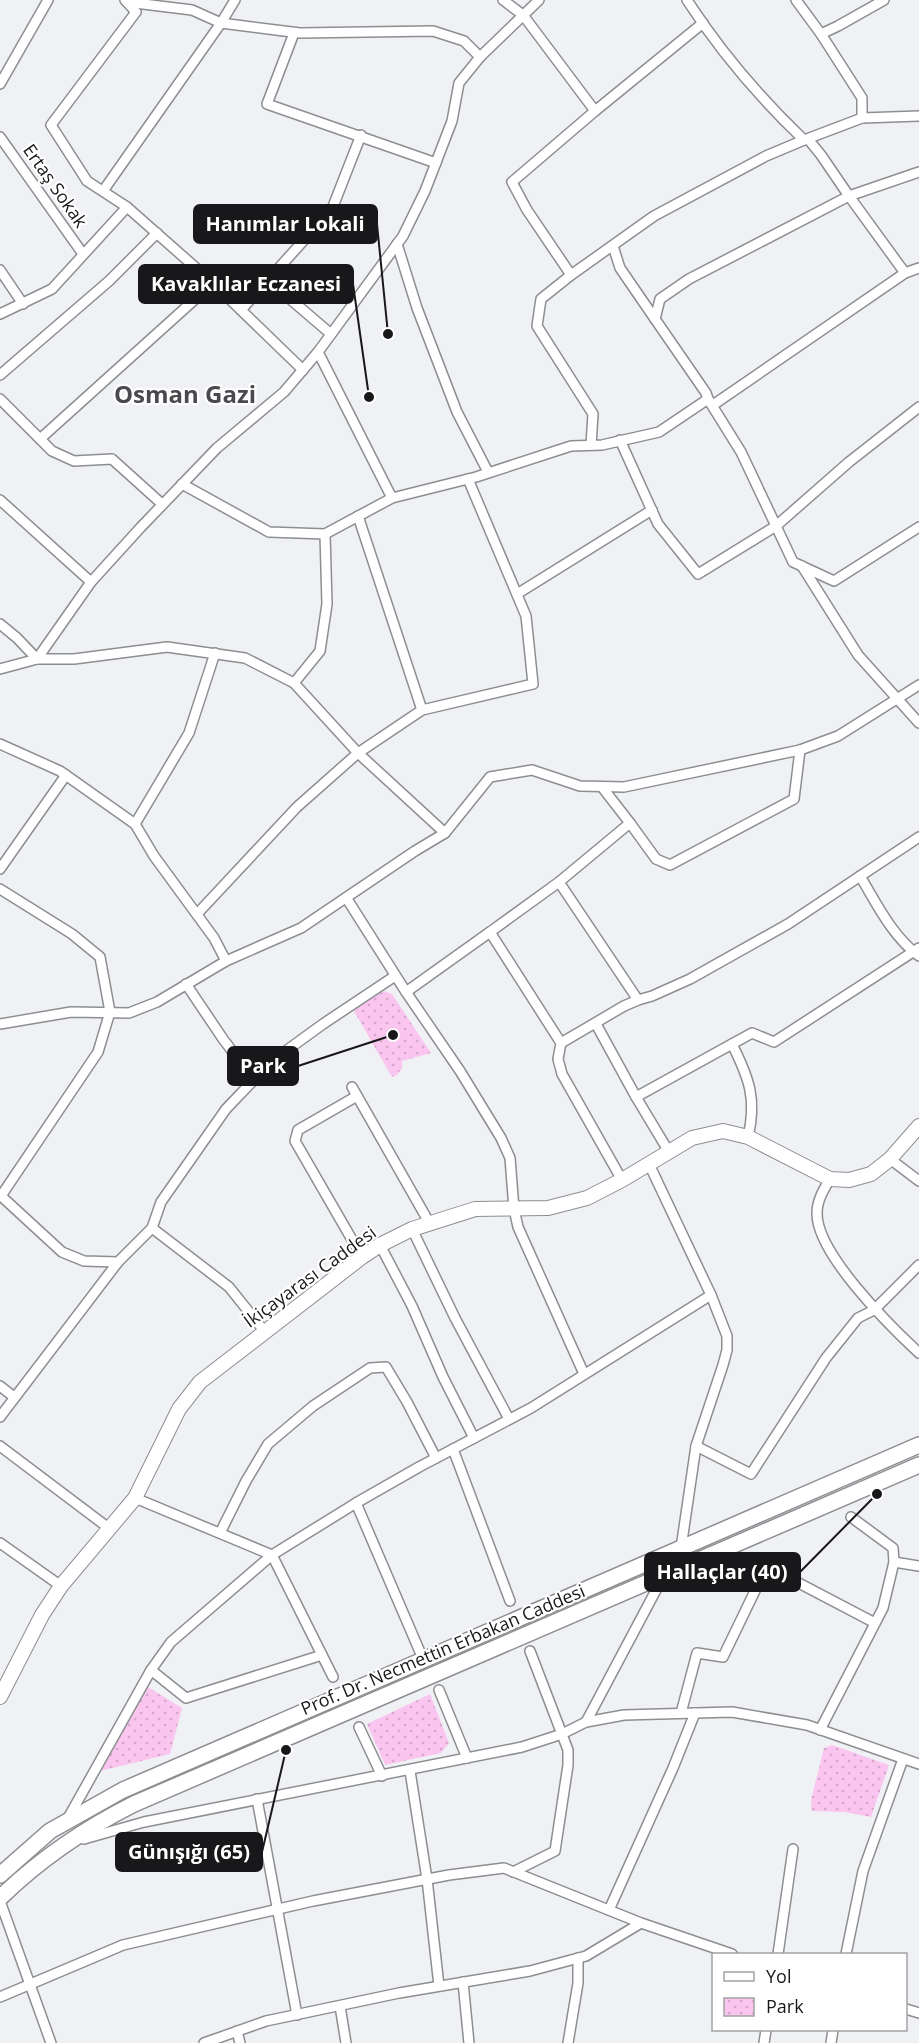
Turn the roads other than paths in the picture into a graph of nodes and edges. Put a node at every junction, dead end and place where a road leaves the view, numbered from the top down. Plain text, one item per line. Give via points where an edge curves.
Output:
1 (48, 0) edge
2 (235, 0) edge
3 (503, 0) edge
4 (539, 0) edge
5 (687, 0) edge
6 (796, 0) edge
7 (884, 0) edge
8 (126, 1) edge
9 (523, 15) junction
10 (221, 23) junction
11 (703, 23) junction
12 (294, 33) junction
13 (821, 34) junction
14 (480, 57) junction
15 (0, 84) edge
16 (595, 111) junction
17 (919, 116) edge
18 (862, 118) junction
19 (361, 135) junction
20 (0, 137) edge
21 (806, 140) junction
22 (436, 163) junction
23 (919, 172) edge
24 (103, 191) junction
25 (849, 196) junction
26 (127, 207) junction
27 (157, 233) junction
28 (398, 244) junction
29 (613, 246) junction
30 (83, 254) junction
31 (919, 268) edge
32 (0, 270) edge
33 (905, 273) junction
34 (571, 276) junction
35 (268, 281) junction
36 (213, 283) junction
37 (23, 304) junction
38 (241, 310) junction
39 (0, 314) edge
40 (655, 319) junction
41 (331, 334) junction
42 (318, 352) junction
43 (303, 370) junction
44 (0, 375) edge
45 (0, 399) edge
46 (710, 402) junction
47 (919, 407) edge
48 (40, 440) junction
49 (620, 441) junction
50 (591, 445) junction
51 (488, 472) junction
52 (468, 479) junction
53 (182, 484) junction
54 (392, 498) junction
55 (0, 500) edge
56 (162, 504) junction
57 (652, 510) junction
58 (358, 516) junction
59 (776, 526) junction
60 (919, 527) edge
61 (325, 534) junction
62 (802, 566) junction
63 (91, 582) junction
64 (517, 594) junction
65 (0, 624) edge
66 (215, 653) junction
67 (37, 659) junction
68 (0, 669) edge
69 (294, 683) junction
70 (919, 686) edge
71 (897, 699) junction
72 (422, 710) junction
73 (919, 723) edge
74 (0, 744) edge
75 (800, 750) junction
76 (358, 753) junction
77 (66, 776) junction
78 (602, 787) junction
79 (630, 823) junction
80 (135, 824) junction
81 (445, 833) junction
82 (919, 837) edge
83 (0, 869) edge
84 (860, 876) junction
85 (559, 882) junction
86 (0, 889) edge
87 (346, 898) junction
88 (197, 914) junction
89 (490, 932) junction
90 (917, 952) edge
91 (226, 961) junction
92 (396, 976) junction
93 (186, 984) junction
94 (405, 992) junction
95 (638, 1000) junction
96 (110, 1012) junction
97 (0, 1024) edge
98 (596, 1024) junction
99 (561, 1043) junction
100 (732, 1044) junction
101 (254, 1080) junction
102 (636, 1097) junction
103 (919, 1126) edge
104 (748, 1137) junction
105 (669, 1152) junction
106 (890, 1159) junction
107 (649, 1164) junction
108 (830, 1179) junction
109 (622, 1180) junction
110 (919, 1181) edge
111 (0, 1196) edge
112 (514, 1209) junction
113 (430, 1224) junction
114 (152, 1228) junction
115 (412, 1229) junction
116 (380, 1245) junction
117 (362, 1257) junction
118 (118, 1262) junction
119 (919, 1265) edge
120 (711, 1295) junction
121 (874, 1310) junction
122 (265, 1332) junction
123 (919, 1353) edge
124 (584, 1374) junction
125 (0, 1386) edge
126 (14, 1397) junction
127 (0, 1417) edge
128 (509, 1419) junction
129 (474, 1438) junction
130 (919, 1445) edge
131 (0, 1446) edge
132 (696, 1446) junction
133 (453, 1449) junction
134 (436, 1458) junction
135 (919, 1465) edge
136 (135, 1498) junction
137 (356, 1503) junction
138 (851, 1517) dead end
139 (110, 1529) junction
140 (220, 1533) junction
141 (0, 1543) edge
142 (681, 1548) junction
143 (272, 1555) junction
144 (751, 1558) dead end
145 (894, 1562) junction
146 (767, 1566) junction
147 (919, 1566) edge
148 (663, 1577) junction
149 (61, 1586) junction
150 (510, 1601) dead end
151 (875, 1623) junction
152 (530, 1651) dead end
153 (322, 1655) junction
154 (423, 1659) junction
155 (151, 1670) junction
156 (333, 1677) dead end
157 (438, 1690) dead end
158 (0, 1697) edge
159 (681, 1713) junction
160 (695, 1713) junction
161 (586, 1722) junction
162 (359, 1727) dead end
163 (820, 1730) junction
164 (561, 1734) junction
165 (467, 1758) junction
166 (903, 1759) junction
167 (919, 1764) edge
168 (410, 1771) junction
169 (382, 1776) junction
170 (257, 1799) junction
171 (67, 1820) junction
172 (57, 1848) junction
173 (793, 1849) dead end
174 (513, 1872) junction
175 (0, 1875) edge
176 (427, 1879) junction
177 (0, 1900) edge
178 (277, 1909) junction
179 (609, 1910) junction
180 (641, 1923) junction
181 (729, 1953) edge
182 (778, 1953) edge
183 (846, 1953) edge
184 (578, 1958) junction
185 (463, 1982) junction
186 (30, 1983) junction
187 (439, 1986) junction
188 (0, 1997) edge
189 (340, 2006) junction
190 (297, 2015) junction
191 (237, 2031) junction
192 (51, 2043) edge
193 (204, 2043) edge
194 (240, 2043) edge
195 (346, 2043) edge
196 (469, 2043) edge
197 (568, 2043) edge

1 - 15 street
2 - 10 street
3 - 9 street
4 - 9 street
5 - 11 street
6 - 13 street
7 - 13 street
8 - 10 street via 192,10
8 - 24 street via 136,12 51,124 87,181
9 - 14 street
9 - 16 street
10 - 12 street
10 - 24 street
11 - 16 street
11 - 21 street via 767,102
12 - 14 street via 433,31 464,41
12 - 19 street via 267,104
13 - 18 street via 862,98
14 - 22 street via 459,83 452,121
16 - 34 street via 512,182
17 - 18 street
18 - 21 street
19 - 22 street
19 - 35 street via 332,209
20 - 30 street, Ertaş Sokak
21 - 25 street
21 - 29 street via 766,156 654,216
22 - 28 street
23 - 25 street
24 - 26 street
25 - 33 street
25 - 40 street via 689,279 660,299
26 - 27 street
26 - 30 street
27 - 36 street
27 - 44 street via 109,281
28 - 41 street
28 - 51 street via 417,308 457,412
29 - 34 street
29 - 40 street via 620,268
30 - 37 street via 52,289
31 - 33 street
32 - 37 street
33 - 46 street
34 - 50 street via 541,299 537,326 593,414
35 - 38 street
35 - 41 street
36 - 38 street
36 - 48 street
37 - 39 street
38 - 43 street
40 - 46 street
41 - 42 street
42 - 43 street
42 - 54 street
43 - 53 street
45 - 48 street
46 - 49 street via 659,432
46 - 59 street via 741,452
47 - 59 street
48 - 56 street via 52,452 74,461 112,459
49 - 50 street
49 - 57 street
50 - 51 street via 571,446
51 - 52 street
52 - 54 street
52 - 64 street
53 - 56 street
53 - 61 street via 269,532
54 - 58 street
55 - 63 street
56 - 63 street
57 - 59 street via 658,524 698,574
57 - 64 street
58 - 61 street
58 - 72 street
59 - 62 street via 793,562
60 - 62 street via 834,581
61 - 69 street via 327,604 320,651
62 - 71 street via 858,655
63 - 67 street
64 - 72 street via 526,616 533,684
65 - 67 street
66 - 67 street via 167,647 74,659
66 - 69 street via 246,658
66 - 80 street via 189,733
67 - 68 street
69 - 76 street
70 - 71 street
71 - 73 street
71 - 75 street via 838,736
72 - 76 street
74 - 77 street
75 - 78 street via 624,787
75 - 79 street via 794,799 670,865 657,859
76 - 81 street
76 - 88 street via 297,807
77 - 80 street
77 - 83 street
78 - 79 street
78 - 81 street via 580,786 532,770 490,777
79 - 85 street
80 - 88 street
81 - 87 street
82 - 84 street
84 - 90 street via 904,944
84 - 95 street via 690,979
85 - 89 street
85 - 95 street
86 - 96 street via 72,934 100,957
87 - 91 street via 301,928
87 - 92 street
88 - 91 street
89 - 94 street
89 - 99 street
90 - 100 street via 774,1042 753,1033
91 - 93 street
92 - 94 street
92 - 101 street via 272,1061
93 - 96 street via 129,1013
93 - 101 street
94 - 112 street via 501,1138 510,1158
95 - 98 street
96 - 97 street via 71,1012
96 - 111 street via 98,1052
98 - 99 street
98 - 102 street
99 - 109 street via 558,1059 562,1074
100 - 102 street
100 - 104 street via 751,1090 753,1117
101 - 114 street via 226,1109 161,1202
102 - 105 street
103 - 106 street
104 - 105 street, İkiçayarası Caddesi via 723,1131 692,1138
104 - 108 street, İkiçayarası Caddesi
105 - 107 street, İkiçayarası Caddesi
106 - 108 street via 871,1174 849,1180
106 - 110 street
107 - 109 street, İkiçayarası Caddesi
107 - 120 street
108 - 121 street via 816,1211 818,1229
109 - 112 street, İkiçayarası Caddesi via 586,1198 548,1208
111 - 118 street via 62,1251 84,1261
112 - 113 street, İkiçayarası Caddesi via 475,1209
112 - 124 street via 518,1227
113 - 115 street, İkiçayarası Caddesi
113 - 117 street via 354,1091 298,1130 295,1141
114 - 118 street
114 - 122 street via 229,1287
115 - 116 street, İkiçayarası Caddesi
115 - 128 street
116 - 117 street, İkiçayarası Caddesi
116 - 129 street
117 - 122 street, İkiçayarası Caddesi
118 - 126 street
119 - 121 street
120 - 124 street
120 - 132 street via 727,1336 727,1350
121 - 123 street
121 - 132 street via 858,1318 826,1358 751,1474
122 - 136 street, İkiçayarası Caddesi via 200,1382 179,1408
124 - 128 street
125 - 126 street
126 - 127 street
128 - 129 street
129 - 133 street
130 - 142 main road, Prof. Dr. Necmettin Erbakan Caddesi
131 - 139 street
132 - 142 street
133 - 134 street
133 - 150 street
134 - 137 street
134 - 140 street via 386,1367 370,1368 313,1406 268,1444
135 - 148 main road, Prof. Dr. Necmettin Erbakan Caddesi
136 - 139 street, İkiçayarası Caddesi
136 - 140 street
137 - 143 street
137 - 154 street
138 - 145 street via 893,1548
139 - 149 street, İkiçayarası Caddesi
140 - 143 street
141 - 149 street
142 - 154 main road, Prof. Dr. Necmettin Erbakan Caddesi
143 - 153 street
143 - 155 street via 171,1642
144 - 146 street
145 - 147 street
145 - 151 street via 883,1608
146 - 151 street
146 - 159 street via 723,1657 698,1653
148 - 161 street
148 - 172 main road, Prof. Dr. Necmettin Erbakan Caddesi via 134,1804
149 - 158 street, İkiçayarası Caddesi
151 - 163 street
152 - 164 street
153 - 155 street via 186,1698
153 - 156 street
154 - 171 main road, Prof. Dr. Necmettin Erbakan Caddesi via 123,1790
155 - 171 street
157 - 165 street
159 - 160 street
159 - 161 street via 624,1714
160 - 163 street via 732,1712
160 - 179 street
161 - 164 street
162 - 169 street
163 - 166 street
164 - 165 street
164 - 174 street via 568,1750 568,1765 555,1851
165 - 168 street
166 - 167 street
166 - 183 street via 863,1871
168 - 169 street
168 - 176 street
169 - 170 street
170 - 172 street via 144,1822
170 - 178 street
171 - 175 main road, Prof. Dr. Necmettin Erbakan Caddesi via 34,1843
172 - 177 main road, Prof. Dr. Necmettin Erbakan Caddesi
173 - 182 street
174 - 176 street via 504,1868
174 - 179 street
176 - 178 street
176 - 187 street
177 - 186 street
178 - 186 street via 123,1945
178 - 190 street
179 - 180 street
180 - 181 street
180 - 184 street
184 - 185 street
184 - 197 street
185 - 187 street
185 - 196 street
186 - 188 street
186 - 192 street
187 - 189 street
189 - 190 street
189 - 195 street
190 - 191 street
191 - 193 street
191 - 194 street

